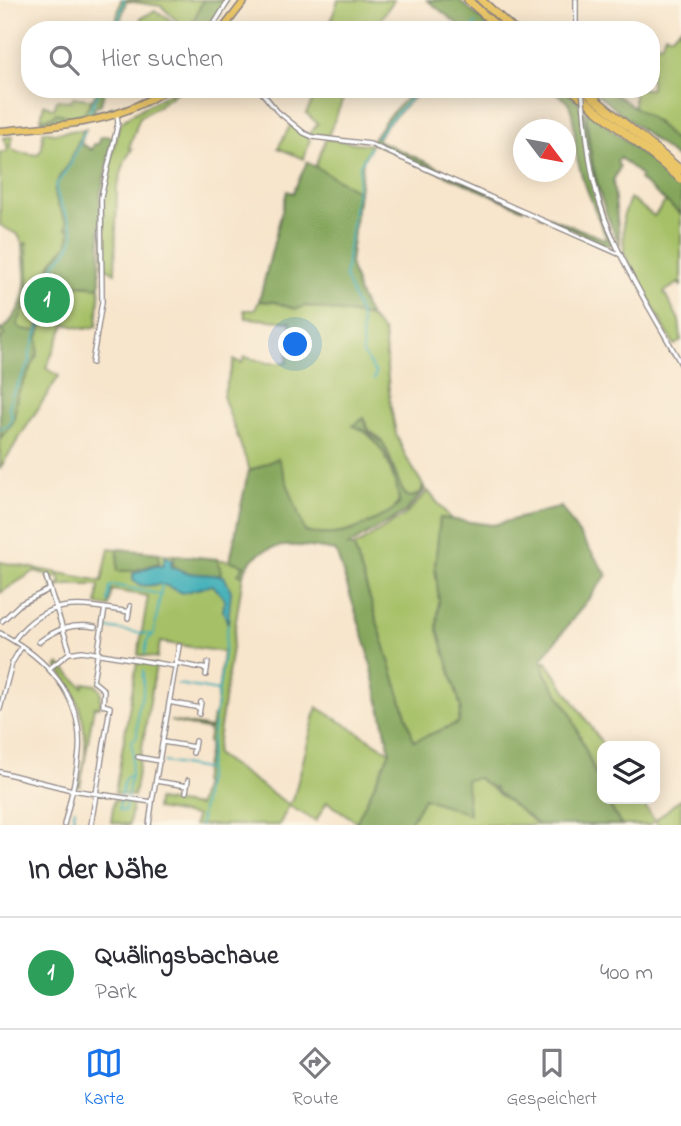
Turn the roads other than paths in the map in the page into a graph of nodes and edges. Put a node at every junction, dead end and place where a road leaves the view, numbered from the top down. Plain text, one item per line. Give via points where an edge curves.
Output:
1 (229, 0) edge
2 (245, 0) edge
3 (468, 0) edge
4 (481, 0) edge
5 (576, 0) edge
6 (217, 21) edge
7 (229, 21) edge
8 (491, 21) edge
9 (504, 21) edge
10 (576, 21) edge
11 (153, 98) edge
12 (266, 98) edge
13 (581, 98) edge
14 (583, 98) edge
15 (593, 98) edge
16 (117, 115) junction
17 (0, 131) edge
18 (681, 170) edge
19 (681, 179) edge
20 (621, 255) junction
21 (92, 363) dead end
22 (681, 364) edge
23 (46, 577) dead end
24 (50, 589) junction
25 (130, 606) dead end
26 (56, 608) junction
27 (105, 608) junction
28 (129, 612) junction
29 (128, 618) dead end
30 (2, 621) dead end
31 (95, 627) dead end
32 (63, 628) junction
33 (0, 633) edge
34 (14, 640) junction
35 (39, 642) dead end
36 (23, 646) junction
37 (179, 646) dead end
38 (69, 653) junction
39 (98, 653) junction
40 (208, 663) dead end
41 (176, 665) junction
42 (50, 668) junction
43 (207, 669) junction
44 (206, 675) dead end
45 (169, 702) junction
46 (201, 702) dead end
47 (200, 708) junction
48 (0, 709) edge
49 (199, 714) dead end
50 (195, 741) dead end
51 (163, 742) junction
52 (194, 747) junction
53 (193, 753) dead end
54 (138, 757) dead end
55 (160, 761) junction
56 (0, 772) edge
57 (156, 780) junction
58 (188, 780) dead end
59 (187, 786) junction
60 (72, 790) junction
61 (186, 792) dead end
62 (96, 794) junction
63 (152, 802) junction
64 (64, 825) edge
65 (91, 825) edge
66 (149, 825) edge

1 - 6 street
2 - 7 main road
3 - 8 highway
4 - 9 highway
5 - 10 street
11 - 16 main road
12 - 20 street via 313,137 370,144
13 - 19 highway
14 - 20 street, bridge via 594,184
15 - 18 highway
16 - 17 main road
16 - 21 street via 101,197 102,302
20 - 22 street
23 - 24 street
24 - 26 street
24 - 30 street via 20,604
25 - 28 street
26 - 27 street via 86,604
26 - 32 street
26 - 34 street via 32,621
27 - 28 street
27 - 39 street
28 - 29 street
31 - 32 street
32 - 35 street
32 - 38 street
33 - 34 street
34 - 36 street
36 - 42 street
36 - 48 street via 12,663
37 - 41 street
38 - 39 street
38 - 42 street
39 - 41 street
39 - 62 street via 93,681 103,688 103,705 110,707
40 - 43 street
41 - 43 street
41 - 45 street
42 - 60 street via 69,698 79,739
43 - 44 street
45 - 47 street
45 - 51 street
46 - 47 street
47 - 49 street
50 - 52 street
51 - 52 street
51 - 55 street
52 - 53 street
54 - 55 street
55 - 57 street
56 - 60 street
57 - 59 street
57 - 63 street
58 - 59 street
59 - 61 street
60 - 62 street
60 - 64 street
62 - 63 street
62 - 65 street
63 - 66 street

